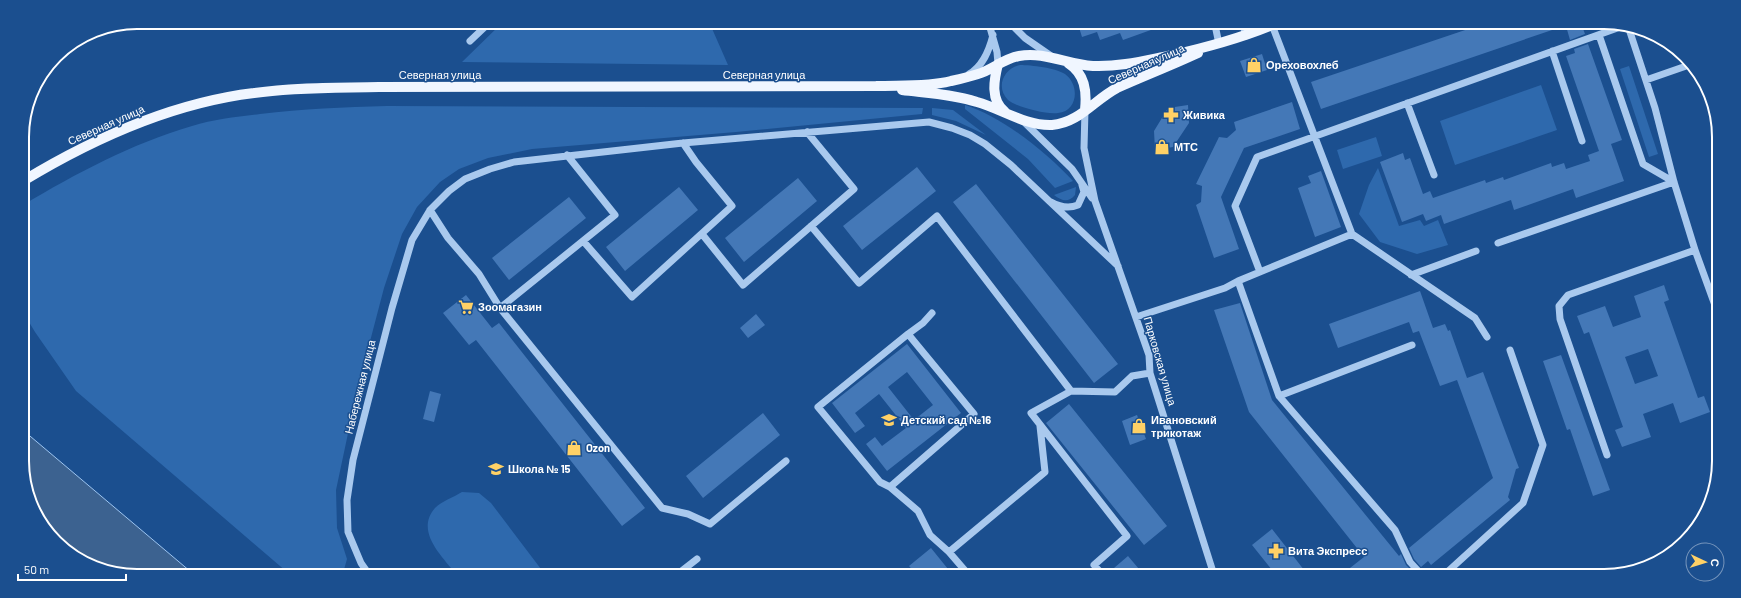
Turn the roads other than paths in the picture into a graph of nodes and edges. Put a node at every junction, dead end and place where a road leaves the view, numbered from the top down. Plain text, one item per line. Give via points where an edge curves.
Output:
1 (483, 29) edge
2 (991, 29) edge
3 (1016, 29) edge
4 (1217, 29) edge
5 (1244, 29) edge
6 (1263, 29) edge
7 (1274, 29) edge
8 (1613, 30) edge
9 (1630, 33) edge
10 (993, 35) junction
11 (1599, 35) junction
12 (1246, 36) junction
13 (470, 41) dead end
14 (1219, 44) junction
15 (1552, 51) junction
16 (1052, 58) junction
17 (1064, 61) junction
18 (998, 64) junction
19 (1685, 66) edge
20 (963, 78) junction
21 (1646, 80) junction
22 (876, 86) junction
23 (1407, 103) junction
24 (1085, 110) junction
25 (1016, 118) junction
26 (807, 132) junction
27 (1315, 135) junction
28 (1582, 142) dead end
29 (683, 143) junction
30 (567, 155) junction
31 (1434, 175) dead end
32 (29, 177) edge
33 (1081, 182) junction
34 (1674, 182) junction
35 (1044, 198) junction
36 (1095, 201) junction
37 (430, 210) junction
38 (811, 226) junction
39 (702, 234) junction
40 (1352, 234) junction
41 (584, 242) junction
42 (1498, 243) dead end
43 (1695, 250) junction
44 (1476, 251) dead end
45 (1118, 266) junction
46 (1260, 272) junction
47 (1411, 275) junction
48 (1238, 281) junction
49 (1712, 297) edge
50 (500, 308) junction
51 (932, 312) dead end
52 (1136, 317) junction
53 (908, 334) junction
54 (1487, 337) dead end
55 (1412, 345) dead end
56 (1510, 350) dead end
57 (1150, 373) junction
58 (1070, 392) junction
59 (1279, 396) junction
60 (1040, 425) junction
61 (1607, 455) dead end
62 (786, 461) dead end
63 (890, 487) junction
64 (949, 552) junction
65 (697, 559) dead end
66 (365, 569) edge
67 (684, 569) edge
68 (964, 569) edge
69 (1098, 569) edge
70 (1212, 569) edge
71 (1416, 569) edge
72 (1451, 569) edge

1 - 13 street
2 - 10 street
3 - 16 street
4 - 14 street
5 - 12 street
6 - 12 main road, Северная улица
7 - 27 street
8 - 11 street
9 - 21 street
10 - 18 street
10 - 20 street via 990,49 982,63 974,72
11 - 15 street
11 - 34 street via 1643,164
12 - 14 main road, Северная улица
14 - 17 main road, Северная улица via 1114,66 1079,65
14 - 24 main road, Северная улица via 1116,89
15 - 23 street
15 - 28 street
16 - 17 main road, Северная улица
16 - 18 main road, Северная улица via 1037,55 1019,56
17 - 24 main road, Северная улица via 1076,68 1084,83
18 - 20 main road, Северная улица via 980,74
18 - 25 main road via 995,94 1002,109
19 - 21 street
20 - 22 main road, Северная улица via 944,82
21 - 34 street
22 - 25 main road, Северная улица via 959,98 987,105
22 - 32 main road, Северная улица via 379,87 254,93 169,111 127,126
23 - 27 street
23 - 31 street
24 - 25 main road, Северная улица via 1076,118 1052,125
24 - 36 street, Парковская улица via 1084,148
25 - 33 street, Парковская улица via 1072,169
26 - 29 street
26 - 35 street via 929,122 952,128 985,144 1011,165
26 - 38 street via 854,189
27 - 40 street
27 - 46 street via 1257,157 1235,206
29 - 30 street
29 - 39 street via 732,206
30 - 37 street via 514,162 477,174 449,191
30 - 41 street via 615,216
33 - 35 street via 1084,192 1078,205 1063,207
33 - 36 street, Парковская улица
34 - 42 street
34 - 43 street
35 - 45 street
36 - 45 street, Парковская улица
37 - 50 street via 448,238 479,274
37 - 66 street, Набережная улица via 412,240 353,460 347,500 348,532
38 - 39 street via 743,285
38 - 58 street via 858,283 937,216
39 - 41 street via 632,297
40 - 46 street
40 - 47 street
41 - 50 street
43 - 49 street
43 - 61 street via 1568,295 1559,306 1560,319
44 - 47 street
45 - 52 street, Парковская улица
46 - 48 street
47 - 54 street via 1475,318
48 - 52 street via 1225,288
48 - 59 street
50 - 62 street via 662,508 688,514 710,524
51 - 53 street
52 - 57 street, Парковская улица via 1149,355
53 - 63 street via 974,414
53 - 63 street via 818,407 880,482
55 - 59 street
56 - 72 street via 1543,445 1523,503
57 - 58 street via 1132,376 1115,392
57 - 70 street, Парковская улица
58 - 60 street via 1031,413
59 - 71 street via 1395,530 1410,562
60 - 64 street via 1045,472
60 - 69 street via 1127,536 1094,565
63 - 64 street via 918,511 930,535
64 - 68 street
65 - 67 street

